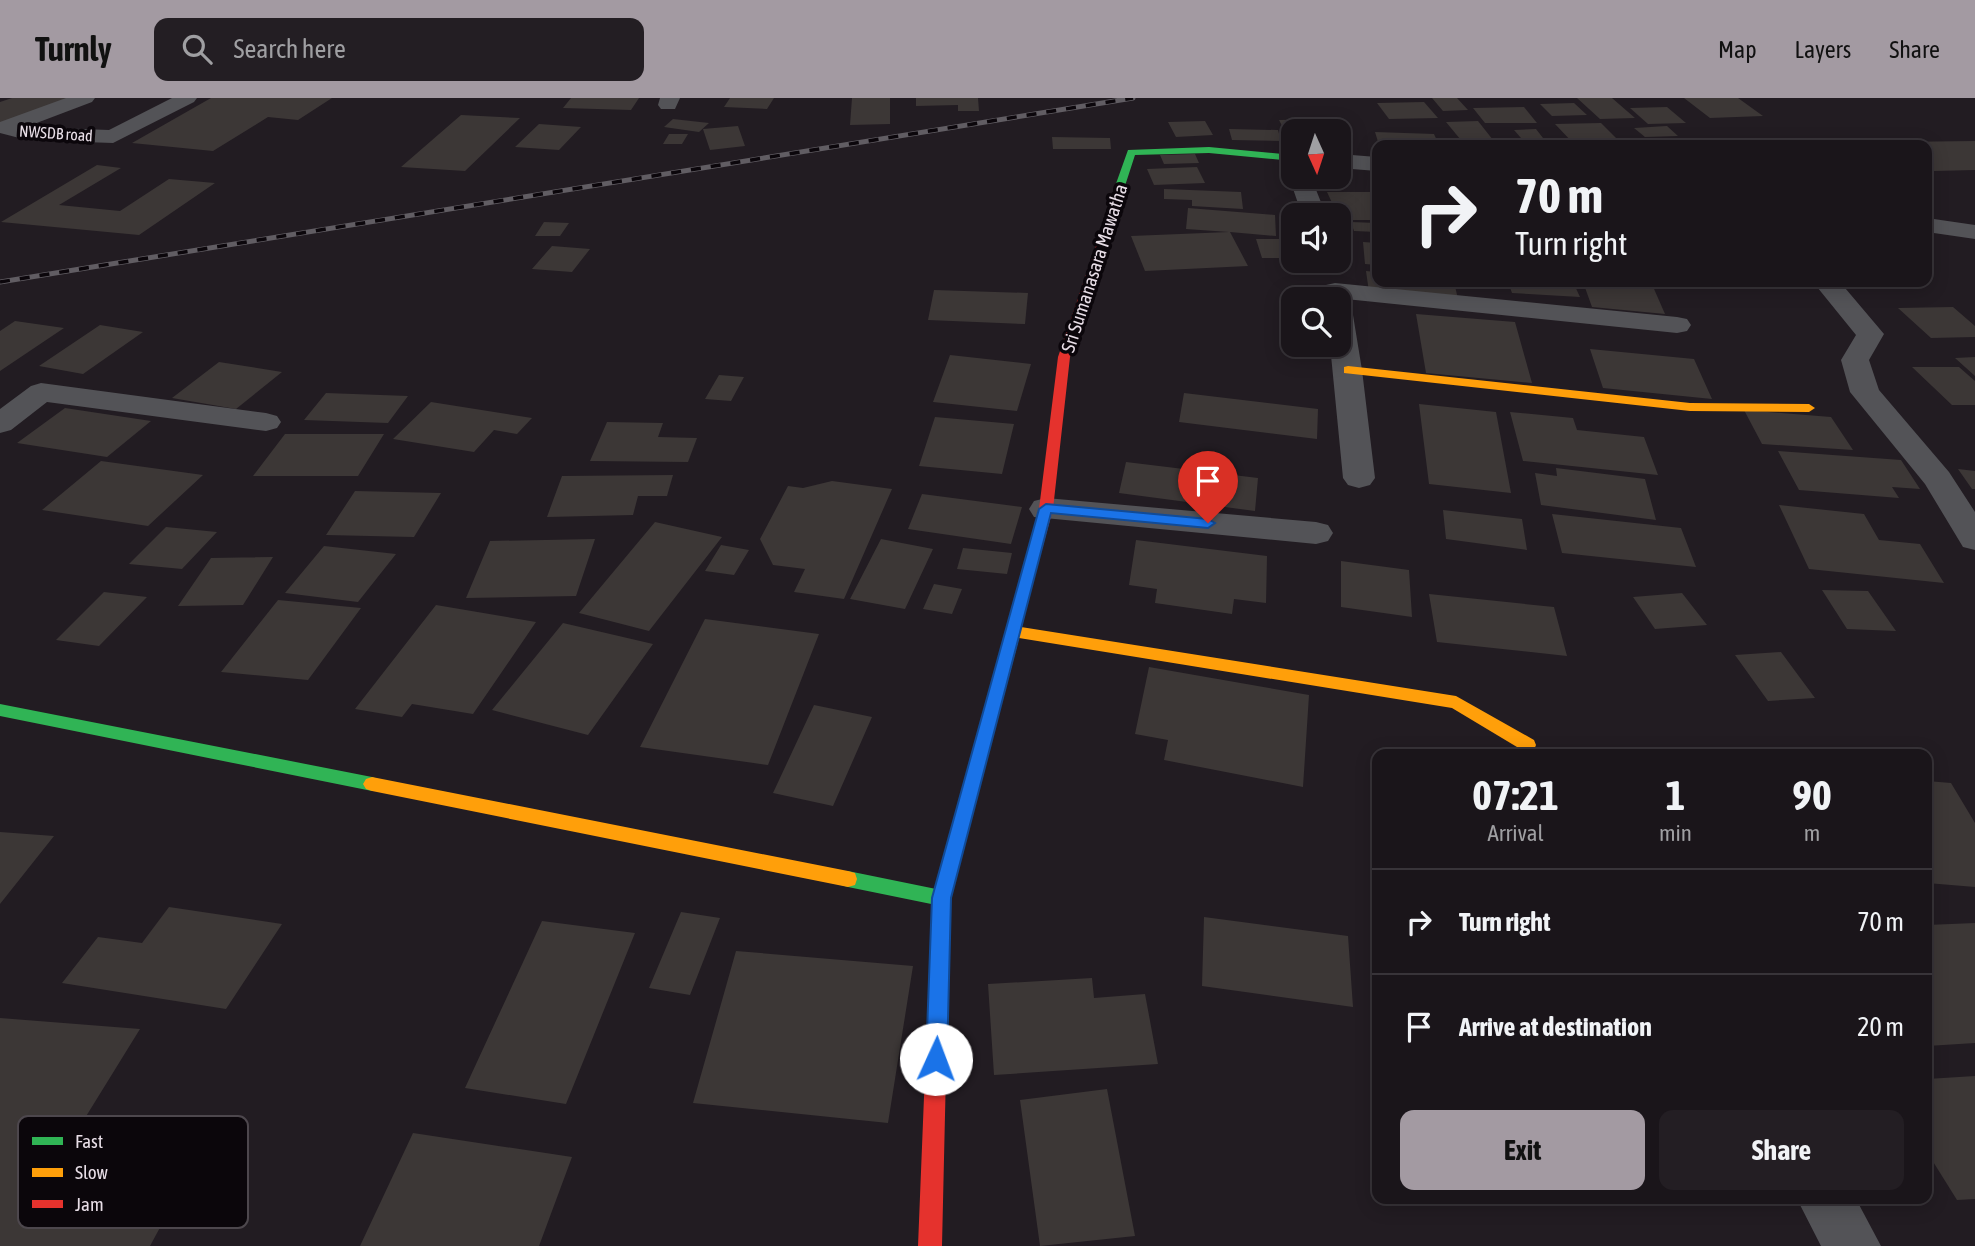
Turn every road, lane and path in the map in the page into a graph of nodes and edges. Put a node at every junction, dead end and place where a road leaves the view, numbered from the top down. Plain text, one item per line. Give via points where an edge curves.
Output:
1 (85, 98) edge
2 (187, 98) edge
3 (1281, 161) edge
4 (1351, 162) edge
5 (1372, 164) edge
6 (1932, 226) edge
7 (1975, 232) edge
8 (1830, 287) edge
9 (1351, 295) edge
10 (1677, 325) dead end
11 (1346, 357) edge
12 (1348, 370) junction
13 (1809, 408) dead end
14 (266, 422) dead end
15 (0, 424) edge
16 (1359, 478) dead end
17 (1046, 509) junction
18 (1316, 533) dead end
19 (1975, 539) edge
20 (1012, 631) junction
21 (0, 710) edge
22 (1528, 745) dead end
23 (941, 898) junction
24 (1828, 1204) edge
25 (930, 1246) edge
26 (1853, 1246) edge

1 - 2 street, NWSDB road via 4,128 27,134 113,136
3 - 17 street, Sri Sumanasara Mawatha via 1209,150 1131,152 1064,357
4 - 5 street
6 - 7 street
8 - 19 street via 1870,334 1855,360 1865,392 1938,479
9 - 10 street
11 - 12 street
12 - 13 street via 1690,407
12 - 16 street
14 - 15 street via 41,392
17 - 18 street
17 - 20 street, Sri Sumanasara Mawatha
20 - 22 street via 1456,702
20 - 23 street, Sri Sumanasara Mawatha
21 - 23 street
23 - 25 street, Sri Sumanasara Mawatha
24 - 26 street

